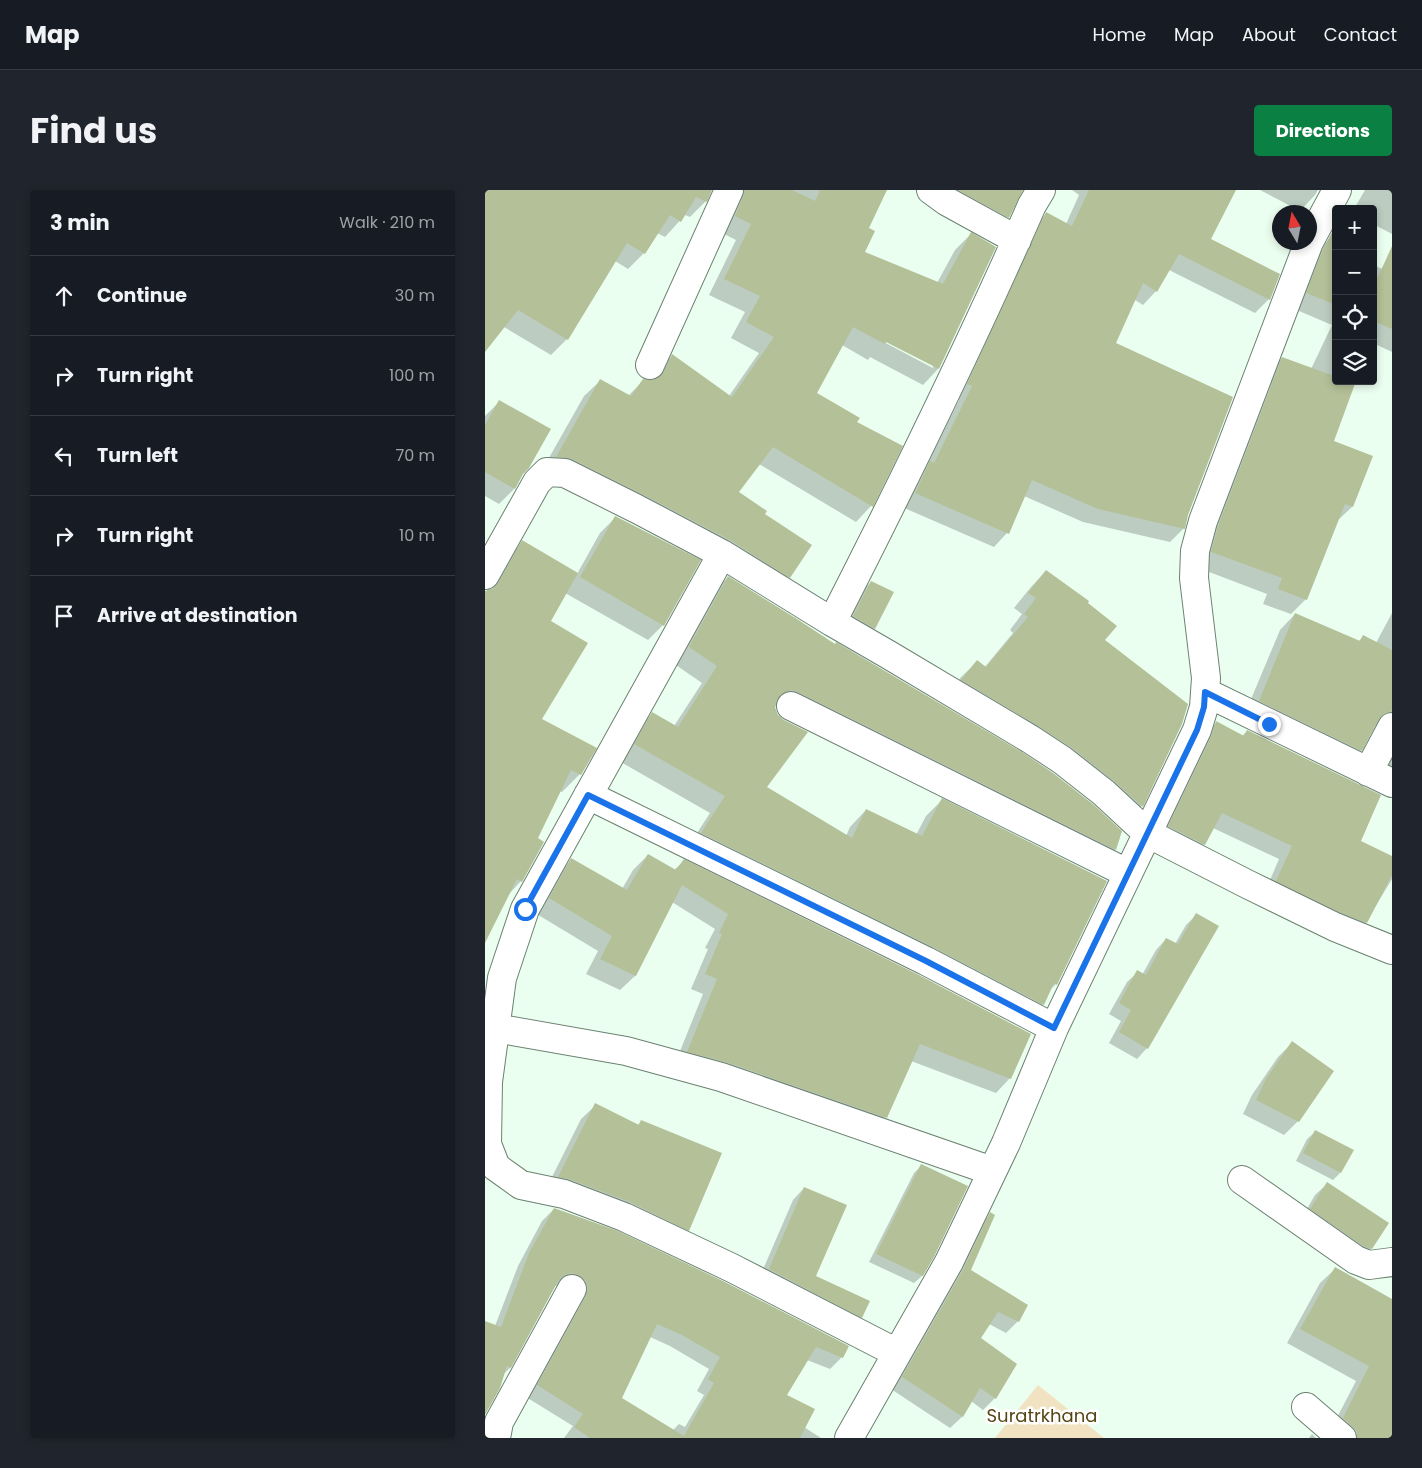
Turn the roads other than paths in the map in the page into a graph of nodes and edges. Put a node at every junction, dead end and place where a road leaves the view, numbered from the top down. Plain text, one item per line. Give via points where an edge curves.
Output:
1 (729, 190) edge
2 (931, 190) edge
3 (1041, 190) edge
4 (1337, 190) edge
5 (1317, 227) edge
6 (1017, 240) junction
7 (1306, 250) edge
8 (650, 365) dead end
9 (722, 554) junction
10 (485, 575) edge
11 (831, 622) junction
12 (1205, 692) junction
13 (791, 706) dead end
14 (1392, 727) edge
15 (1380, 778) edge
16 (588, 795) junction
17 (1147, 833) junction
18 (1127, 873) junction
19 (1392, 950) edge
20 (495, 1028) junction
21 (1054, 1028) junction
22 (992, 1171) junction
23 (1242, 1180) dead end
24 (1392, 1262) edge
25 (573, 1289) dead end
26 (897, 1354) junction
27 (1306, 1407) dead end
28 (496, 1438) edge
29 (849, 1438) edge
30 (1342, 1438) edge

1 - 8 street
2 - 6 street
3 - 6 street
4 - 5 street
6 - 11 street via 974,336
7 - 12 street via 1203,521 1195,551 1193,578
9 - 10 street via 565,473 547,472 537,482
9 - 11 street
9 - 16 street
11 - 17 street via 1054,755 1104,793
12 - 15 street
12 - 17 street via 1197,730
13 - 18 street
14 - 15 street
16 - 20 street via 525,909 502,978
16 - 21 street via 926,961
17 - 18 street
17 - 19 street via 1335,927
18 - 21 street
20 - 22 street via 626,1051 721,1077
20 - 26 street via 488,1082 487,1144 496,1167 521,1185 564,1194 624,1217 732,1268
21 - 22 street
22 - 26 street via 949,1262
23 - 24 street via 1356,1260 1369,1265
25 - 28 street via 499,1422
26 - 29 street
27 - 30 street

